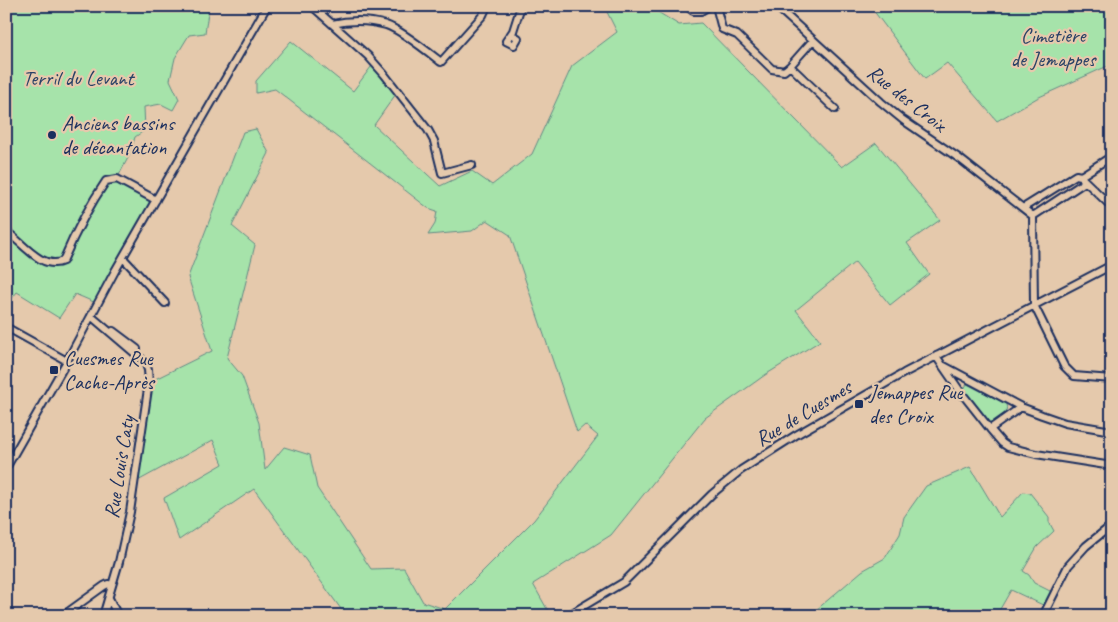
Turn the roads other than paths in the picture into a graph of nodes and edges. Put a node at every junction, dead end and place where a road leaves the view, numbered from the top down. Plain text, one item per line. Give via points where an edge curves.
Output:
1 (267, 6) edge
2 (312, 6) edge
3 (487, 6) edge
4 (521, 6) edge
5 (687, 6) edge
6 (709, 6) edge
7 (716, 6) edge
8 (776, 6) edge
9 (332, 24) junction
10 (511, 34) dead end
11 (813, 40) junction
12 (790, 66) junction
13 (835, 109) dead end
14 (1112, 156) edge
15 (472, 165) dead end
16 (1081, 176) junction
17 (1085, 182) junction
18 (156, 200) junction
19 (1112, 207) edge
20 (1023, 208) junction
21 (1033, 216) junction
22 (6, 231) edge
23 (123, 258) junction
24 (1112, 265) edge
25 (165, 303) dead end
26 (1034, 305) junction
27 (91, 316) junction
28 (6, 327) edge
29 (107, 330) junction
30 (137, 350) dead end
31 (936, 356) junction
32 (67, 361) junction
33 (942, 365) junction
34 (1112, 379) edge
35 (974, 381) junction
36 (960, 391) junction
37 (1021, 406) junction
38 (990, 429) junction
39 (1112, 431) edge
40 (1112, 466) edge
41 (6, 468) edge
42 (1112, 525) edge
43 (112, 585) junction
44 (108, 598) junction
45 (68, 612) dead end
46 (103, 616) edge
47 (118, 616) edge
48 (567, 616) edge
49 (1044, 616) edge

1 - 18 street
2 - 9 street
3 - 9 street via 483,15 441,62 387,25 349,20
4 - 10 street
5 - 6 street via 693,12
7 - 12 street via 722,29 737,35 772,69 784,70
8 - 11 street, Rue des Croix
9 - 15 street via 384,74 428,130 442,173
11 - 12 street
11 - 20 street, Rue des Croix via 903,120
12 - 13 street
14 - 16 street
16 - 17 street
16 - 20 street
17 - 19 street
17 - 21 street
18 - 22 street via 117,179 106,182 63,261 57,264 36,257
18 - 23 street
20 - 21 street, Rue des Croix
21 - 26 street
23 - 25 street
23 - 27 street
24 - 26 street, Rue de Cuesmes
26 - 31 street, Rue de Cuesmes
26 - 34 street via 1064,366 1074,376
27 - 29 street, Rue Louis Caty
27 - 32 street
28 - 32 street
29 - 30 street via 114,331
29 - 43 street, Rue Louis Caty via 145,362 149,382 130,512
31 - 33 street
31 - 48 street, Rue de Cuesmes via 741,470 712,494 624,582
32 - 41 street
33 - 35 street
33 - 36 street
35 - 36 street via 964,382
35 - 37 street
36 - 38 street
37 - 38 street
37 - 39 street via 1066,423
38 - 40 street via 1002,443 1014,450
42 - 49 street via 1068,566
43 - 44 street, Rue Louis Caty
43 - 45 street via 104,586
44 - 46 street, Rue Louis Caty
44 - 47 street

